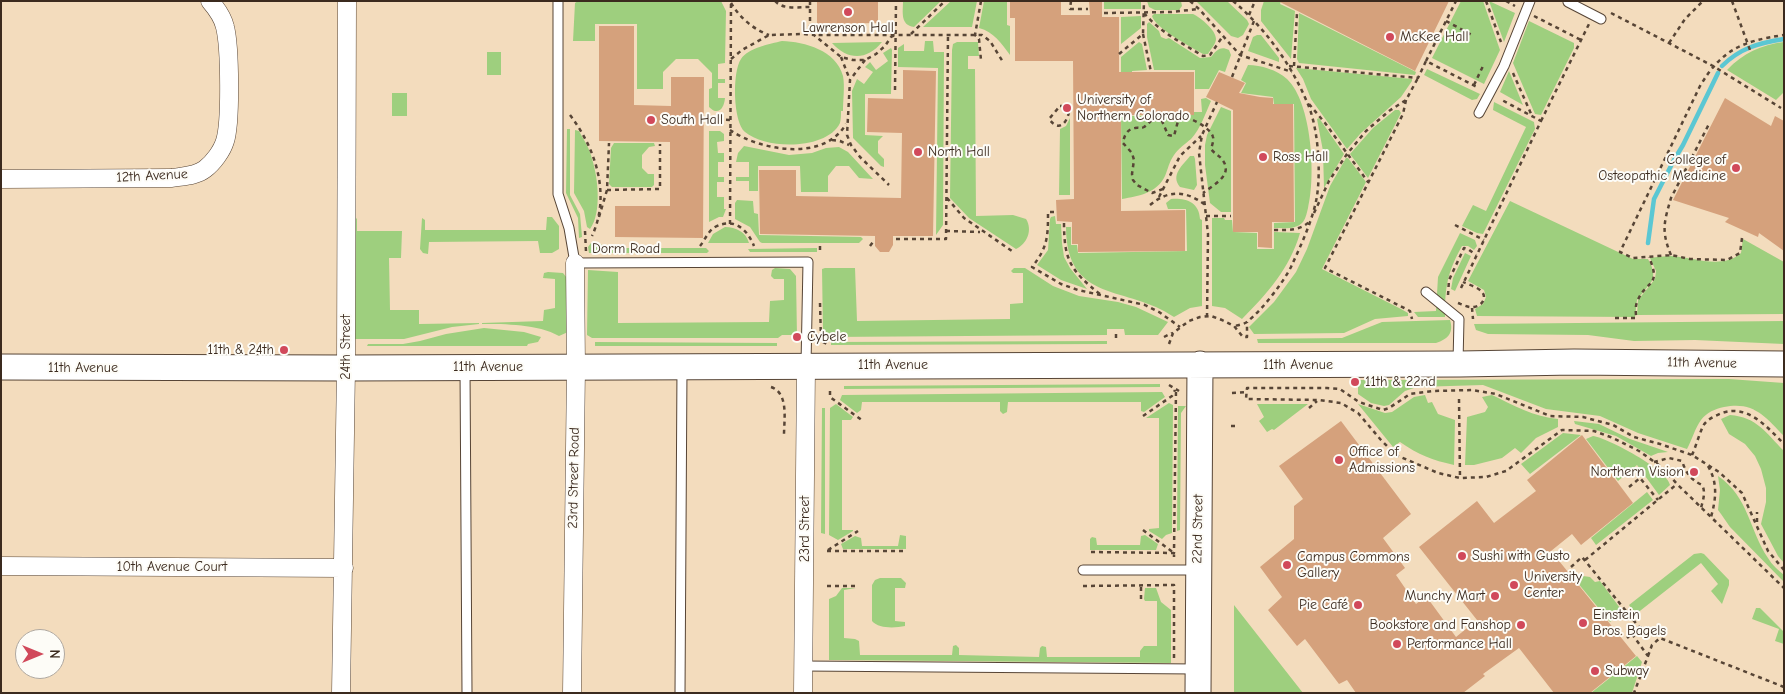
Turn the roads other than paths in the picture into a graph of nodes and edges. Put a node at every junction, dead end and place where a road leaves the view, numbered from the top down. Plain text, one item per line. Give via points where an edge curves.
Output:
1 (210, 1) edge
2 (347, 1) edge
3 (558, 1) edge
4 (1530, 1) edge
5 (1568, 2) edge
6 (1598, 17) road end
7 (1479, 113) dead end
8 (1, 179) edge
9 (580, 258) junction
10 (1426, 292) dead end
11 (1200, 364) junction
12 (1458, 364) junction
13 (1784, 364) edge
14 (682, 366) junction
15 (806, 366) junction
16 (1, 367) edge
17 (576, 367) junction
18 (346, 368) junction
19 (465, 368) junction
20 (1, 566) edge
21 (344, 568) junction
22 (1083, 570) dead end
23 (1198, 570) junction
24 (803, 666) junction
25 (1190, 677) edge
26 (341, 693) edge
27 (467, 693) edge
28 (572, 693) edge
29 (680, 693) edge
30 (803, 693) edge

1 - 8 street, 12th Avenue via 225,26 228,79 226,136 219,154 206,169 190,176 172,178
2 - 18 street, 24th Street
3 - 9 lane, Dorm Road via 558,194
4 - 7 lane via 1504,66
5 - 6 lane
9 - 15 lane, Dorm Road via 808,262
9 - 17 street, 23rd Street Road
10 - 12 lane via 1459,319
11 - 12 main road, 11th Avenue
11 - 15 main road, 11th Avenue
11 - 23 main road, 22nd Street
12 - 13 main road, 11th Avenue
14 - 15 main road, 11th Avenue
14 - 17 main road, 11th Avenue
14 - 29 lane
15 - 24 street, 23rd Street
16 - 18 main road, 11th Avenue
17 - 19 main road, 11th Avenue
17 - 28 street, 23rd Street Road
18 - 19 main road, 11th Avenue
18 - 21 street, 24th Street
19 - 27 lane
20 - 21 street, 10th Avenue Court
21 - 26 street, 24th Street
22 - 23 lane
23 - 25 main road, 22nd Street
24 - 25 lane
24 - 30 street, 23rd Street

